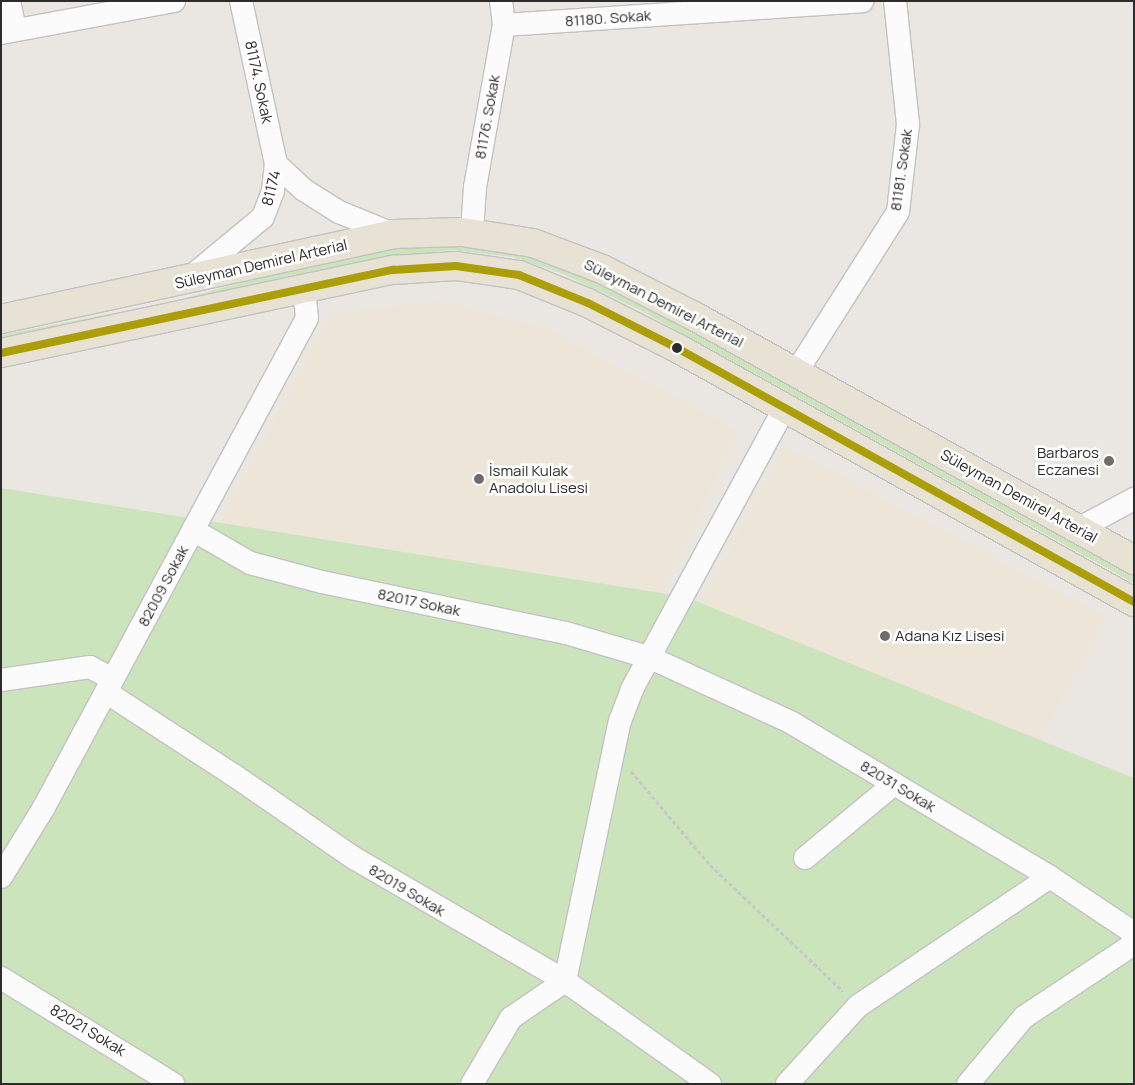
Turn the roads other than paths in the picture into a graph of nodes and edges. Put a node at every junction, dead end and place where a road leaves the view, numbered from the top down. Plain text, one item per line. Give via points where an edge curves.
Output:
1 (9, 1) edge
2 (174, 1) edge
3 (241, 1) edge
4 (501, 1) edge
5 (862, 1) edge
6 (895, 1) edge
7 (504, 24) junction
8 (8, 31) edge
9 (276, 164) junction
10 (472, 232) junction
11 (393, 234) junction
12 (186, 281) junction
13 (304, 290) junction
14 (1, 320) edge
15 (1, 353) edge
16 (796, 371) junction
17 (784, 409) junction
18 (1134, 499) edge
19 (1078, 529) junction
20 (193, 530) junction
21 (1134, 560) edge
22 (1134, 602) edge
23 (651, 658) junction
24 (1, 680) edge
25 (109, 686) junction
26 (894, 784) junction
27 (805, 858) dead end
28 (1, 877) edge
29 (1050, 877) junction
30 (1134, 933) edge
31 (1134, 944) edge
32 (1, 978) edge
33 (565, 981) junction
34 (173, 1084) edge
35 (472, 1084) edge
36 (710, 1084) edge
37 (787, 1084) edge
38 (968, 1084) edge

1 - 8 street
2 - 8 street
3 - 9 street, 81174. Sokak
4 - 7 street, 81176. Sokak
5 - 7 street, 81180. Sokak
6 - 16 street, 81181. Sokak via 908,124 898,212
7 - 10 street, 81176. Sokak via 475,187
9 - 11 street, 81174 via 304,190 339,212
9 - 12 street, 81174 via 273,191 263,217
10 - 11 main road, Süleyman Demirel Arterial
10 - 16 main road, Süleyman Demirel Arterial via 533,243 602,269
11 - 12 main road, Süleyman Demirel Arterial
12 - 14 main road, Süleyman Demirel Arterial
13 - 15 main road
13 - 17 main road via 402,269 456,266 519,275 588,304 677,348
13 - 20 street, 82009 Sokak via 307,318
16 - 19 main road, Süleyman Demirel Arterial
17 - 22 main road
17 - 23 street
18 - 19 street
19 - 21 main road, Süleyman Demirel Arterial
20 - 23 street, 82017 Sokak via 259,565 322,582 566,632
20 - 25 street, 82009 Sokak
23 - 26 street, 82031 Sokak via 792,723
23 - 33 street via 620,720
24 - 25 street, 82019 Sokak via 90,667
25 - 28 street, 82009 Sokak
25 - 33 street, 82019 Sokak via 354,858
26 - 27 street
26 - 29 street, 82031 Sokak
29 - 30 street, 82031 Sokak
29 - 37 street via 858,1006
31 - 38 street via 1024,1018
32 - 34 street, 82021 Sokak
33 - 35 street via 511,1018
33 - 36 street, 82019 Sokak

